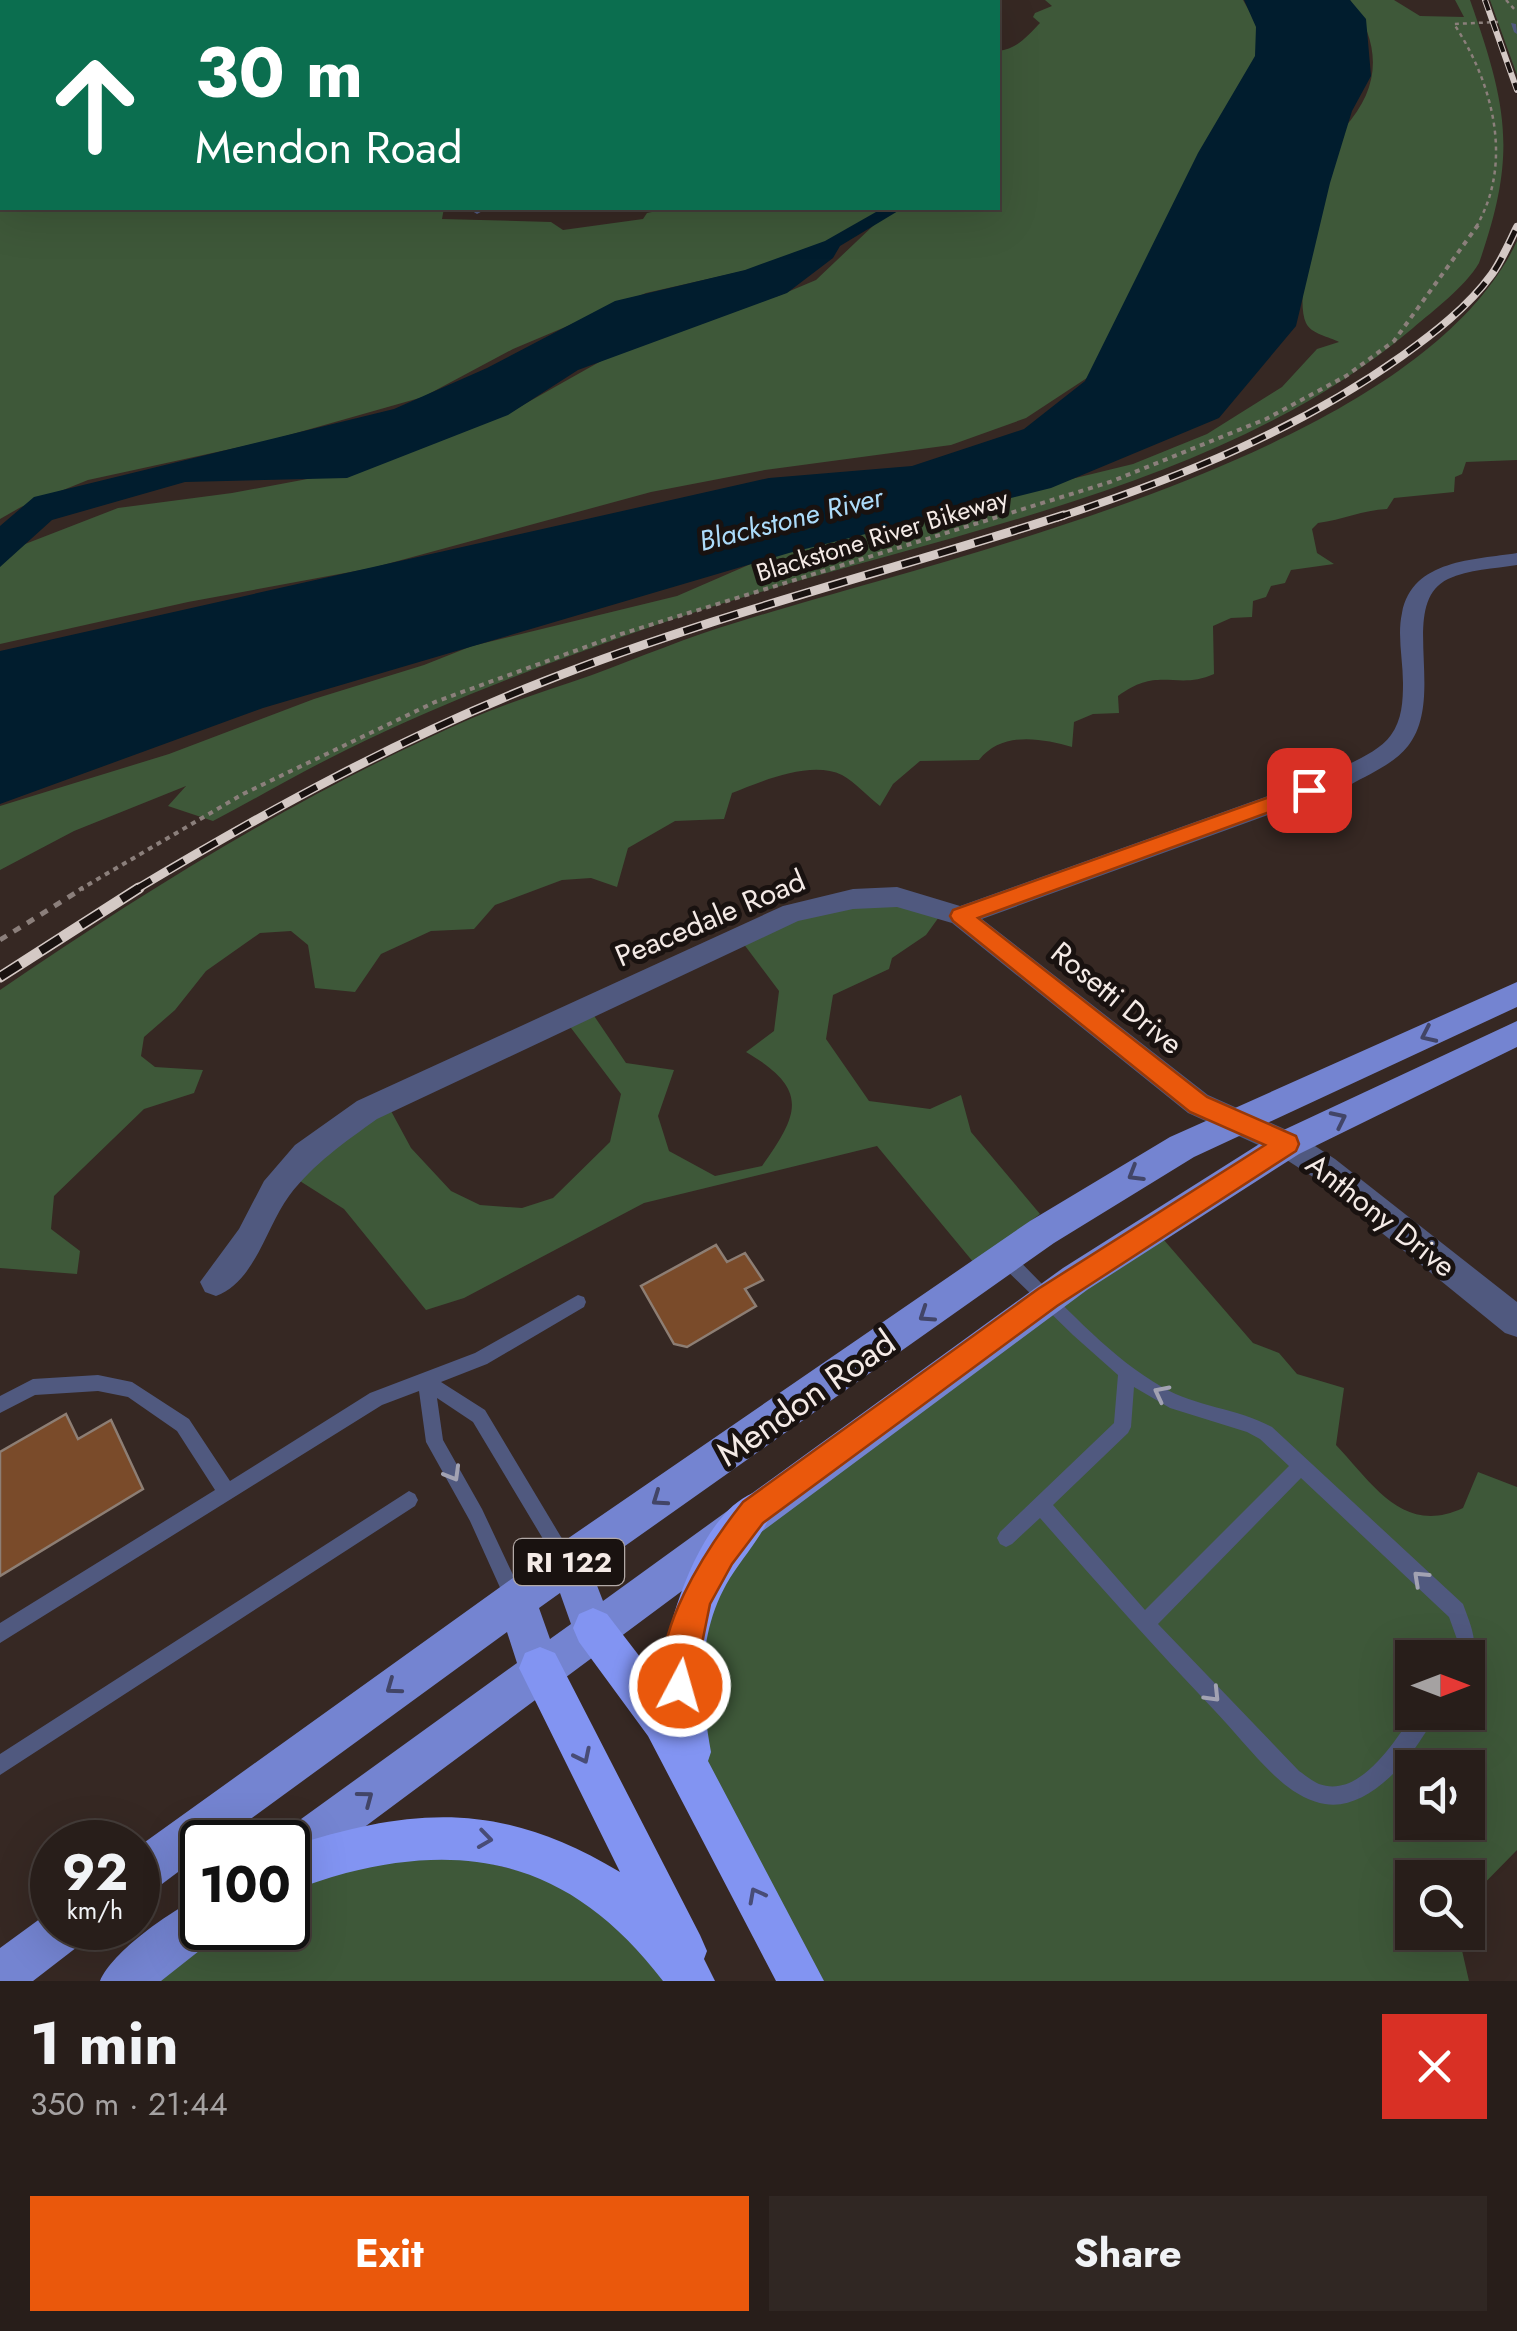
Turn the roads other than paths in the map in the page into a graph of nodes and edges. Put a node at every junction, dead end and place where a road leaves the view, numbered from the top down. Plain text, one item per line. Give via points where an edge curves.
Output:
1 (1513, 24) road end
2 (1517, 32) edge
3 (1517, 560) edge
4 (961, 916) junction
5 (1517, 994) edge
6 (1517, 1033) edge
7 (1238, 1123) junction
8 (1287, 1144) junction
9 (1006, 1258) junction
10 (216, 1282) dead end
11 (1048, 1298) junction
12 (578, 1302) dead end
13 (1517, 1322) edge
14 (1126, 1371) junction
15 (426, 1382) junction
16 (0, 1406) edge
17 (1300, 1467) junction
18 (227, 1492) junction
19 (409, 1500) dead end
20 (1041, 1505) junction
21 (753, 1512) junction
22 (1006, 1538) dead end
23 (568, 1563) junction
24 (516, 1600) junction
25 (1146, 1624) junction
26 (594, 1628) junction
27 (0, 1634) edge
28 (1466, 1640) edge
29 (540, 1668) junction
30 (1414, 1730) edge
31 (0, 1765) edge
32 (705, 1798) junction
33 (310, 1840) edge
34 (160, 1858) edge
35 (310, 1862) edge
36 (180, 1937) edge
37 (36, 1950) edge
38 (0, 1977) edge
39 (122, 1981) edge
40 (696, 1981) edge
41 (800, 1981) edge

1 - 2 lane
3 - 4 street via 1460,568 1419,593 1411,611 1413,714 1400,739 1380,756 1341,779
4 - 7 street, Rosetti Drive via 1198,1104
4 - 10 street, Peacedale Road via 897,897 792,913 367,1110 306,1154
5 -> 7 main road, Mendon Road / RI 122
8 -> 6 main road, Mendon Road / RI 122
7 - 8 street, Anthony Drive
7 -> 9 main road, Mendon Road / RI 122 via 1138,1172
8 - 11 main road, Mendon Road / RI 122
8 - 13 street, Anthony Drive
9 - 11 lane
9 -> 23 main road, Mendon Road / RI 122
11 - 14 lane
11 - 21 main road, Mendon Road / RI 122
12 - 15 lane via 481,1359
17 -> 14 lane via 1244,1420 1158,1394
14 - 20 lane via 1122,1427
15 - 18 lane via 376,1399
15 - 23 lane via 479,1416
15 -> 24 lane via 435,1442
16 - 18 lane via 34,1387 98,1382 132,1390 183,1425
17 - 25 lane
28 -> 17 lane via 1456,1611
18 - 27 lane
19 - 31 lane
20 - 22 lane
20 - 25 lane
21 - 26 main road, Mendon Road / RI 122
21 - 32 highway via 708,1574 684,1642 682,1711
23 - 24 main road, Mendon Road / RI 122
23 - 26 main road
24 - 29 main road
24 -> 34 main road, Mendon Road / RI 122
25 -> 30 lane via 1292,1778 1320,1794 1349,1794 1375,1779
26 - 29 main road, Mendon Road / RI 122
26 - 32 highway via 655,1708
33 -> 29 main road, Mendon Road / RI 122
29 -> 40 highway
41 -> 32 highway
35 -> 40 highway via 400,1838 503,1841 571,1868 607,1891
36 - 39 main road
37 - 38 main road

